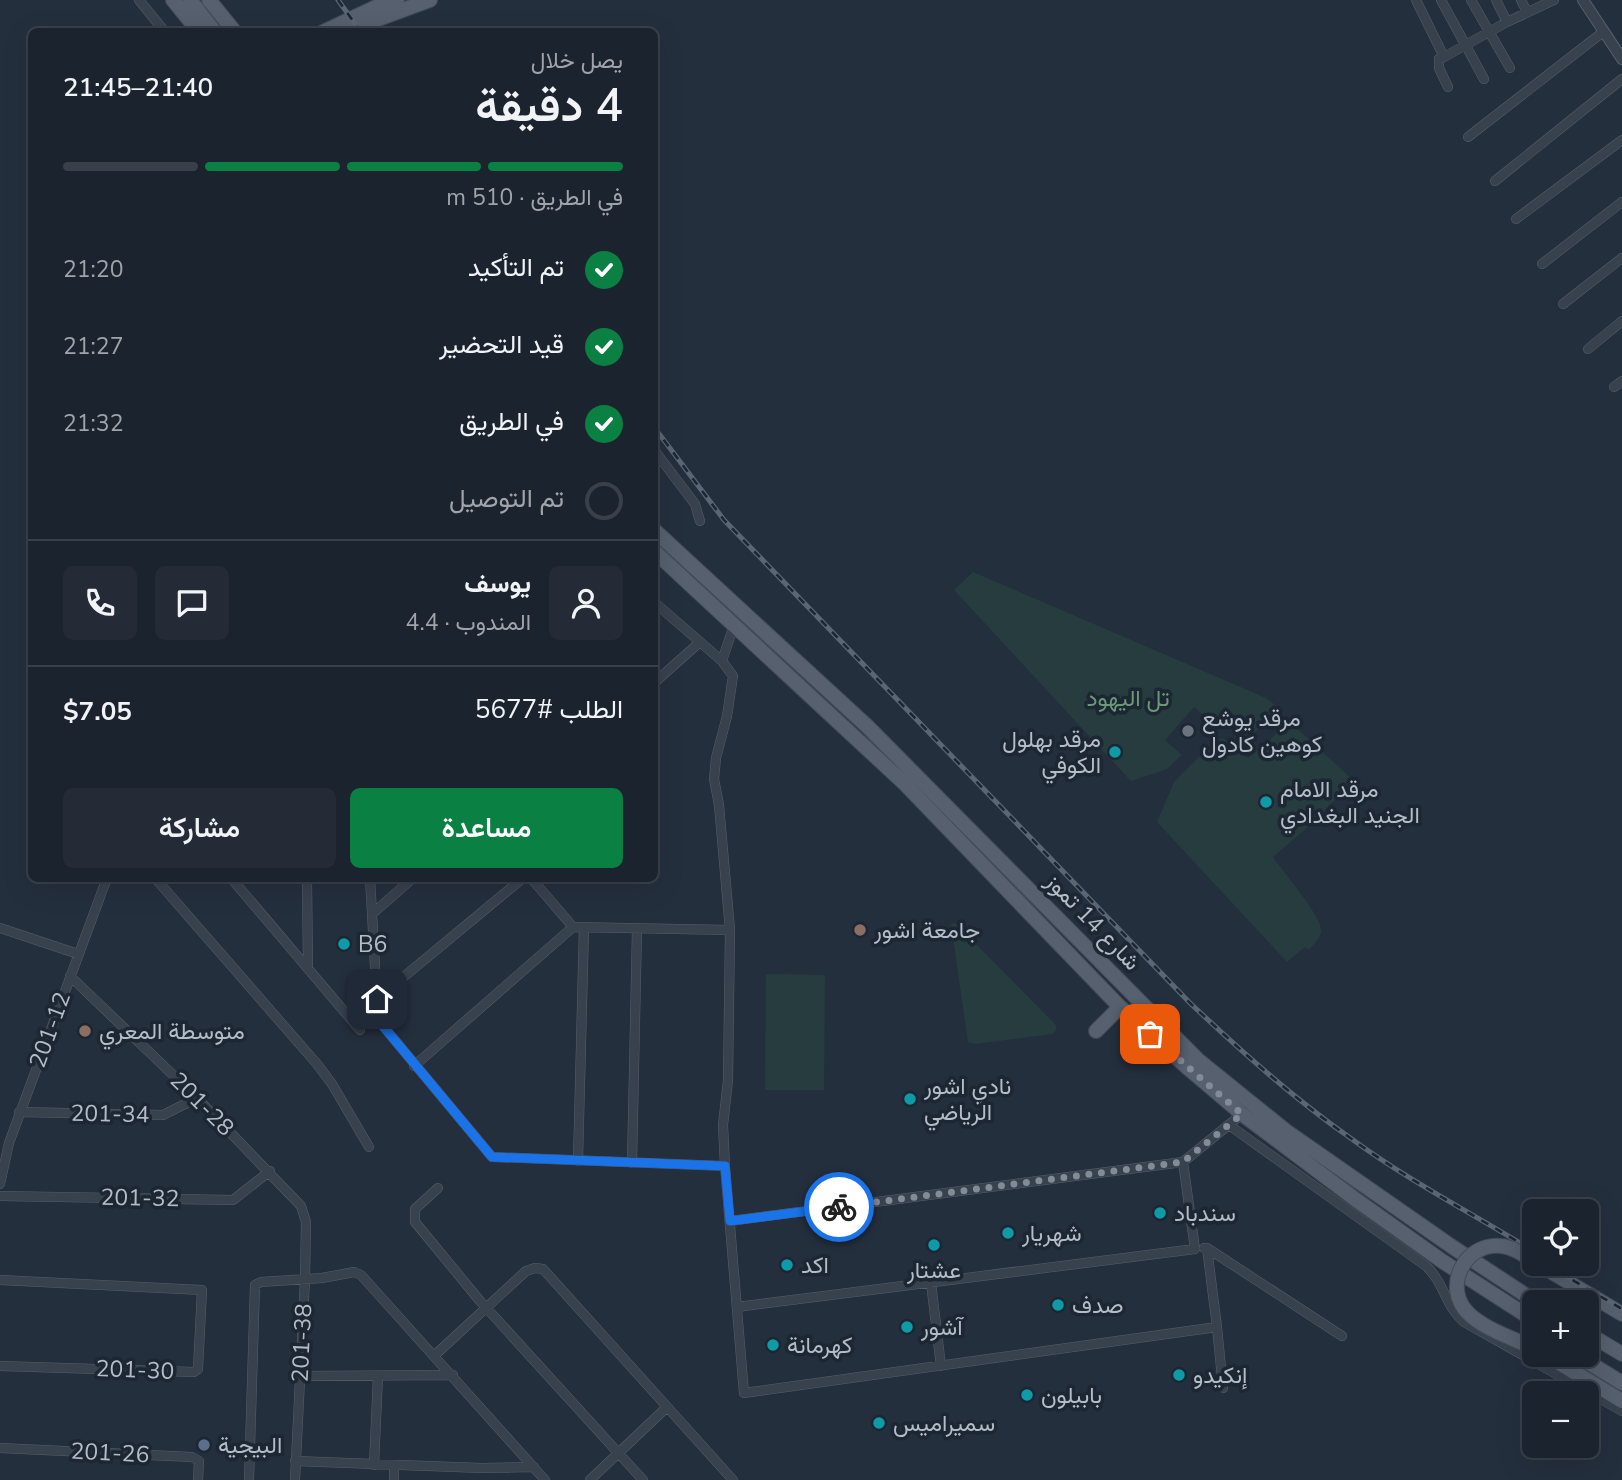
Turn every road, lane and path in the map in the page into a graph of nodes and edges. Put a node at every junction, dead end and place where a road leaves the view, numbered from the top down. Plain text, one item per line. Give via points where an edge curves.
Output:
1 (139, 0) edge
2 (173, 0) edge
3 (190, 0) edge
4 (209, 0) edge
5 (222, 0) edge
6 (399, 0) edge
7 (430, 0) edge
8 (1416, 0) edge
9 (1441, 0) edge
10 (1471, 0) edge
11 (1496, 0) edge
12 (1521, 0) edge
13 (1583, 0) edge
14 (1549, 1) edge
15 (374, 4) edge
16 (1527, 12) junction
17 (1507, 22) junction
18 (161, 28) edge
19 (196, 28) edge
20 (212, 28) edge
21 (231, 28) edge
22 (244, 28) edge
23 (330, 28) edge
24 (356, 28) edge
25 (1489, 32) junction
26 (1603, 32) junction
27 (1465, 46) junction
28 (1444, 57) junction
29 (1622, 59) edge
30 (1510, 68) dead end
31 (1484, 79) dead end
32 (1622, 79) edge
33 (1448, 87) dead end
34 (1468, 137) dead end
35 (1622, 140) edge
36 (1495, 181) dead end
37 (1622, 202) edge
38 (1516, 219) dead end
39 (1622, 258) edge
40 (1542, 264) dead end
41 (1563, 304) dead end
42 (1622, 321) edge
43 (1588, 349) dead end
44 (658, 455) edge
45 (700, 521) dead end
46 (658, 534) edge
47 (658, 555) edge
48 (658, 605) edge
49 (734, 625) junction
50 (700, 642) junction
51 (722, 661) junction
52 (658, 679) edge
53 (105, 882) edge
54 (158, 882) edge
55 (233, 882) edge
56 (307, 882) edge
57 (370, 882) edge
58 (408, 882) edge
59 (518, 882) edge
60 (534, 882) edge
61 (372, 914) junction
62 (573, 927) junction
63 (584, 927) junction
64 (0, 928) edge
65 (637, 929) junction
66 (730, 930) junction
67 (78, 954) junction
68 (308, 968) junction
69 (70, 976) junction
70 (377, 999) junction
71 (1120, 1007) junction
72 (360, 1030) dead end
73 (1096, 1031) dead end
74 (414, 1066) junction
75 (197, 1098) junction
76 (19, 1112) junction
77 (1242, 1114) junction
78 (1229, 1125) junction
79 (4, 1142) edge
80 (369, 1147) dead end
81 (578, 1161) junction
82 (1183, 1162) junction
83 (632, 1163) junction
84 (725, 1166) junction
85 (270, 1171) junction
86 (0, 1184) edge
87 (438, 1188) dead end
88 (0, 1196) edge
89 (301, 1206) joint
90 (730, 1221) junction
91 (1207, 1248) junction
92 (1195, 1249) junction
93 (1522, 1256) edge
94 (1558, 1276) edge
95 (305, 1279) junction
96 (0, 1280) edge
97 (931, 1283) junction
98 (1522, 1293) edge
99 (737, 1307) junction
100 (487, 1308) junction
101 (1522, 1313) edge
102 (1622, 1315) edge
103 (1217, 1327) junction
104 (1342, 1336) dead end
105 (1599, 1337) edge
106 (1599, 1340) edge
107 (1522, 1342) edge
108 (1622, 1345) edge
109 (1622, 1354) edge
110 (435, 1355) junction
111 (1599, 1359) edge
112 (0, 1366) edge
113 (941, 1366) junction
114 (1566, 1367) edge
115 (1580, 1367) edge
116 (1596, 1367) edge
117 (1622, 1373) edge
118 (300, 1376) junction
119 (378, 1376) junction
120 (453, 1376) junction
121 (1622, 1383) edge
122 (1223, 1388) dead end
123 (1622, 1392) edge
124 (1622, 1401) edge
125 (667, 1407) junction
126 (1622, 1411) edge
127 (0, 1448) edge
128 (618, 1453) junction
129 (295, 1461) junction
130 (374, 1465) junction
131 (394, 1466) junction
132 (534, 1467) junction
133 (198, 1480) edge
134 (249, 1480) edge
135 (295, 1480) edge
136 (394, 1480) edge
137 (545, 1480) edge
138 (590, 1480) edge
139 (643, 1480) edge
140 (733, 1480) edge

1 - 18 street
2 - 19 main road
3 - 20 main road
4 - 21 main road
5 - 22 main road
6 - 15 main road
7 - 24 main road
8 - 28 street
9 - 27 street
10 - 25 street
11 - 17 street
12 - 16 street
13 - 26 street
14 - 16 street
15 - 23 main road
16 - 17 street
17 - 25 street
25 - 27 street
25 - 30 street
26 - 29 street
26 - 34 street
27 - 28 street
27 - 31 street
28 - 33 street via 1438,64
32 - 36 street
35 - 38 street
37 - 40 street
39 - 41 street
42 - 43 street
44 - 45 street via 695,504
46 - 98 main road, شارع 14 تموز via 897,756 1198,1060 1286,1131
47 - 49 main road, شارع 14 تموز
48 - 50 street
49 - 51 street
49 - 71 main road, شارع 14 تموز via 904,783
50 - 51 street
50 - 52 street
51 - 66 street via 733,676 715,779
53 - 67 street, 201-12
54 - 80 street via 317,1064
55 - 68 street
56 - 68 street
57 - 61 street
58 - 61 street
59 - 70 street
60 - 62 street
61 - 70 street
62 - 63 street
62 - 74 street
63 - 65 street
63 - 81 street
64 - 67 street
65 - 66 street
65 - 83 street
66 - 84 street
67 - 69 street, 201-12
68 - 72 street
69 - 75 street, 201-28
69 - 76 street, 201-12
70 - 74 street via 378,1020
71 - 73 main road
71 - 77 main road, شارع 14 تموز
74 - 81 street via 492,1157
75 - 76 street, 201-34 via 163,1115
75 - 85 street, 201-28
76 - 79 street, 201-12
77 - 78 street
77 - 101 main road, شارع 14 تموز via 1442,1261
78 - 82 street
78 - 126 street via 1426,1266 1464,1322
79 - 86 street, 201-12
81 - 83 street
82 - 90 street
82 - 92 street
83 - 84 street
84 - 90 street
85 - 88 street, 201-32 via 233,1200
85 - 89 street, 201-28
87 - 100 street via 415,1209 415,1222
89 - 95 street, 201-38 via 306,1222
90 - 99 street
91 - 92 street
91 - 103 street
91 - 104 street
92 - 97 street
93 - 107 main road, bridge via 1505,1247 1475,1252 1460,1269 1456,1285 1463,1307 1474,1318
94 - 102 main road
95 - 110 street via 361,1275
95 - 118 street, 201-38
95 - 134 street via 261,1282 254,1287
96 - 112 street, 201-30 via 202,1290 198,1369 194,1372
97 - 99 street
97 - 113 street
99 - 113 street via 744,1393
100 - 110 street
100 - 125 street via 526,1271 542,1269
100 - 128 street
103 - 113 street
103 - 122 street
105 - 108 main road
106 - 109 main road
110 - 120 street
111 - 117 main road
114 - 124 main road
115 - 123 main road
116 - 121 main road
118 - 119 street
118 - 129 street, 201-38
119 - 120 street
119 - 130 street
120 - 132 street
125 - 128 street
125 - 140 street
127 - 133 street, 201-26 via 192,1457 199,1461
128 - 138 street
128 - 139 street
129 - 130 street
129 - 135 street, 201-38
130 - 131 street
131 - 132 street
131 - 136 street
132 - 137 street

